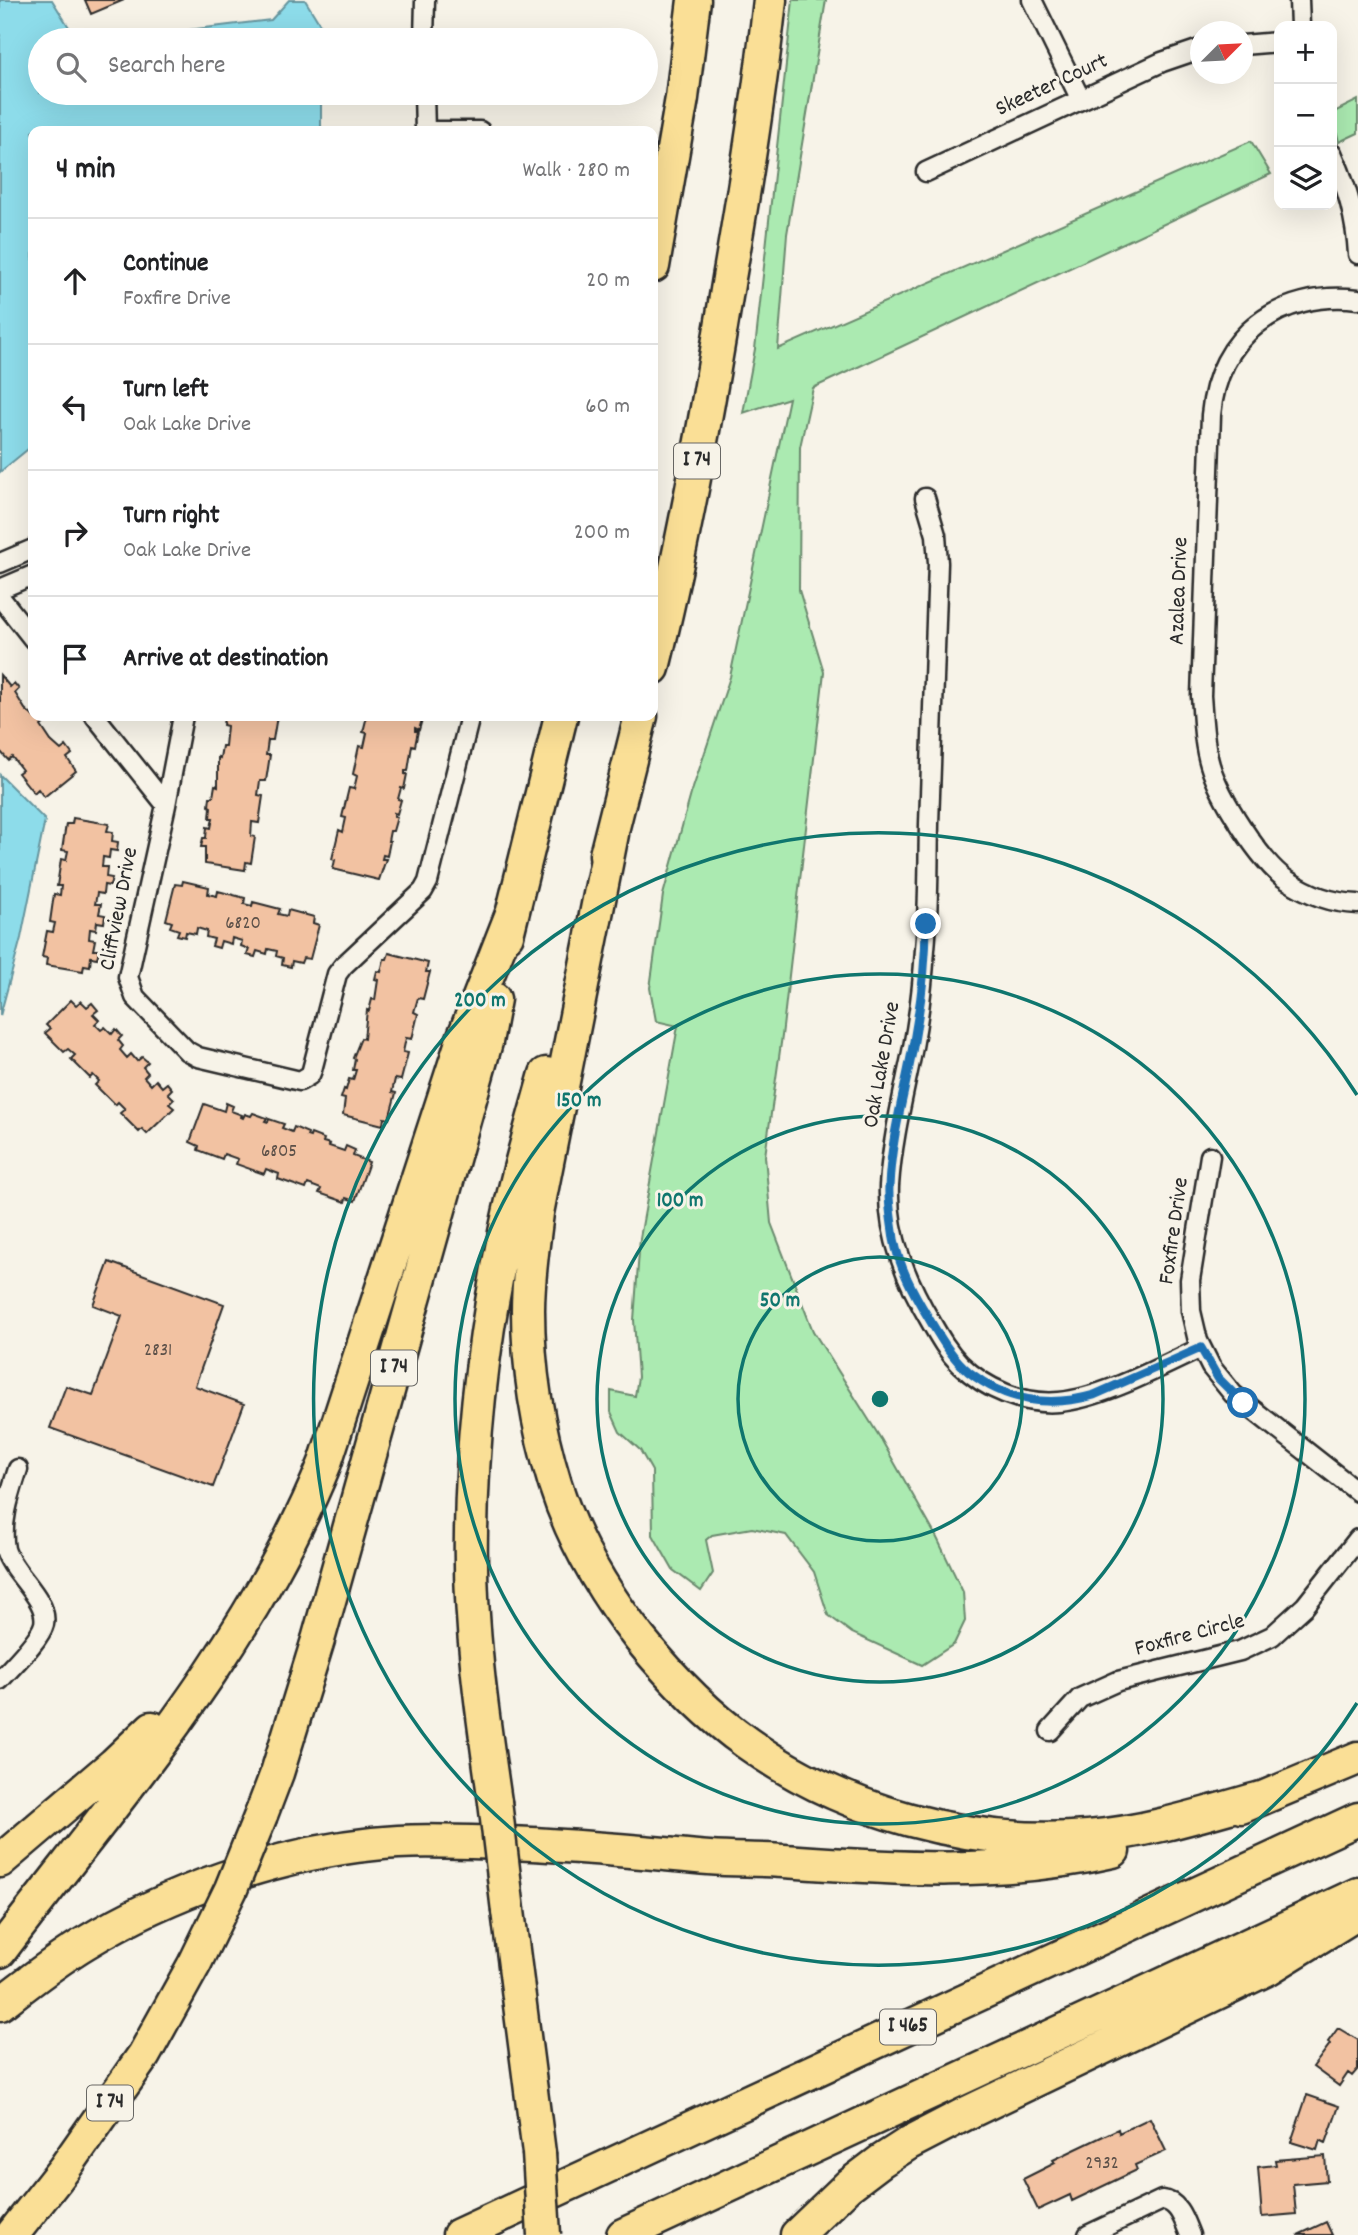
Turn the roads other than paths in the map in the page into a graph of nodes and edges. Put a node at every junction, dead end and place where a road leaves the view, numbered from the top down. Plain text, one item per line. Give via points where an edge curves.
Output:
1 (425, 0) edge
2 (694, 0) edge
3 (771, 0) edge
4 (1032, 0) edge
5 (1299, 0) edge
6 (1300, 21) edge
7 (424, 28) edge
8 (1274, 42) edge
9 (1253, 44) edge
10 (1190, 52) edge
11 (1080, 100) junction
12 (424, 105) edge
13 (425, 126) edge
14 (1337, 166) edge
15 (926, 172) dead end
16 (658, 237) edge
17 (1358, 254) edge
18 (1358, 299) edge
19 (925, 498) dead end
20 (28, 551) edge
21 (0, 563) edge
22 (28, 577) edge
23 (0, 589) edge
24 (0, 597) edge
25 (28, 633) edge
26 (658, 648) edge
27 (98, 721) edge
28 (182, 721) edge
29 (469, 721) edge
30 (560, 721) edge
31 (640, 721) edge
32 (166, 805) junction
33 (611, 834) junction
34 (1358, 904) edge
35 (511, 916) junction
36 (1210, 1156) dead end
37 (1201, 1348) junction
38 (18, 1469) dead end
39 (1358, 1492) edge
40 (1358, 1539) edge
41 (245, 1618) junction
42 (0, 1680) edge
43 (1050, 1731) dead end
44 (1358, 1758) edge
45 (1261, 1798) junction
46 (1358, 1819) edge
47 (0, 1861) edge
48 (1358, 1894) edge
49 (1358, 1913) edge
50 (0, 1951) edge
51 (0, 2004) edge
52 (12, 2235) edge
53 (459, 2235) edge
54 (544, 2235) edge
55 (623, 2235) edge
56 (797, 2235) edge
57 (1088, 2235) edge
58 (1190, 2235) edge

1 - 7 street
2 - 16 highway
3 - 26 highway, I 74 via 708,408
4 - 11 street
5 - 6 street
8 - 9 street
10 - 11 street, Skeeter Court
11 - 15 street, Skeeter Court
12 - 13 street
14 - 17 street via 1350,198
18 - 34 street, Azalea Drive via 1315,298 1273,313 1239,341 1220,372 1211,415 1201,696 1210,767 1244,831 1285,879 1324,899
19 - 37 street, Oak Lake Drive via 936,535 937,563 926,941 916,1029 890,1171 897,1249 916,1297 949,1352 982,1382 1006,1394 1050,1402 1077,1400
20 - 21 street
22 - 23 street
24 - 25 street
27 - 32 street
28 - 32 street, Cliffview Drive
29 - 32 street, Cliffview Drive via 428,882 337,974 313,1070 300,1081 198,1057 135,997 128,977
30 - 35 highway, I 74
31 - 33 highway
33 - 45 highway via 537,1213 528,1310 531,1367 555,1485 582,1549 619,1612 682,1687 747,1743 809,1780 884,1812 956,1830 1086,1837 1140,1831
33 - 54 highway, bridge via 502,1248 482,1368 473,1469 471,1579 481,1708 539,2153
35 - 41 highway via 464,1036 325,1463 297,1528
35 - 52 highway, I 74, bridge via 486,1042 277,1773 231,1889 144,2055
36 - 37 street, Foxfire Drive via 1190,1280 1191,1311
37 - 39 street, Foxfire Drive via 1233,1394
38 - 42 street via 4,1516 5,1549 13,1568 41,1603 44,1622
40 - 43 street, Foxfire Circle via 1305,1606 1272,1636 1232,1653 1118,1681 1080,1698
41 - 47 highway via 135,1744
41 - 50 highway via 186,1708
44 - 45 highway
45 - 51 highway via 1200,1826 1143,1844 1028,1866 895,1868 442,1841 375,1843 317,1852 229,1877 151,1909 86,1943
46 - 53 highway, I 465
48 - 55 highway
49 - 56 highway via 1269,1968 909,2143 848,2186
57 - 58 street via 1162,2200 1175,2204

